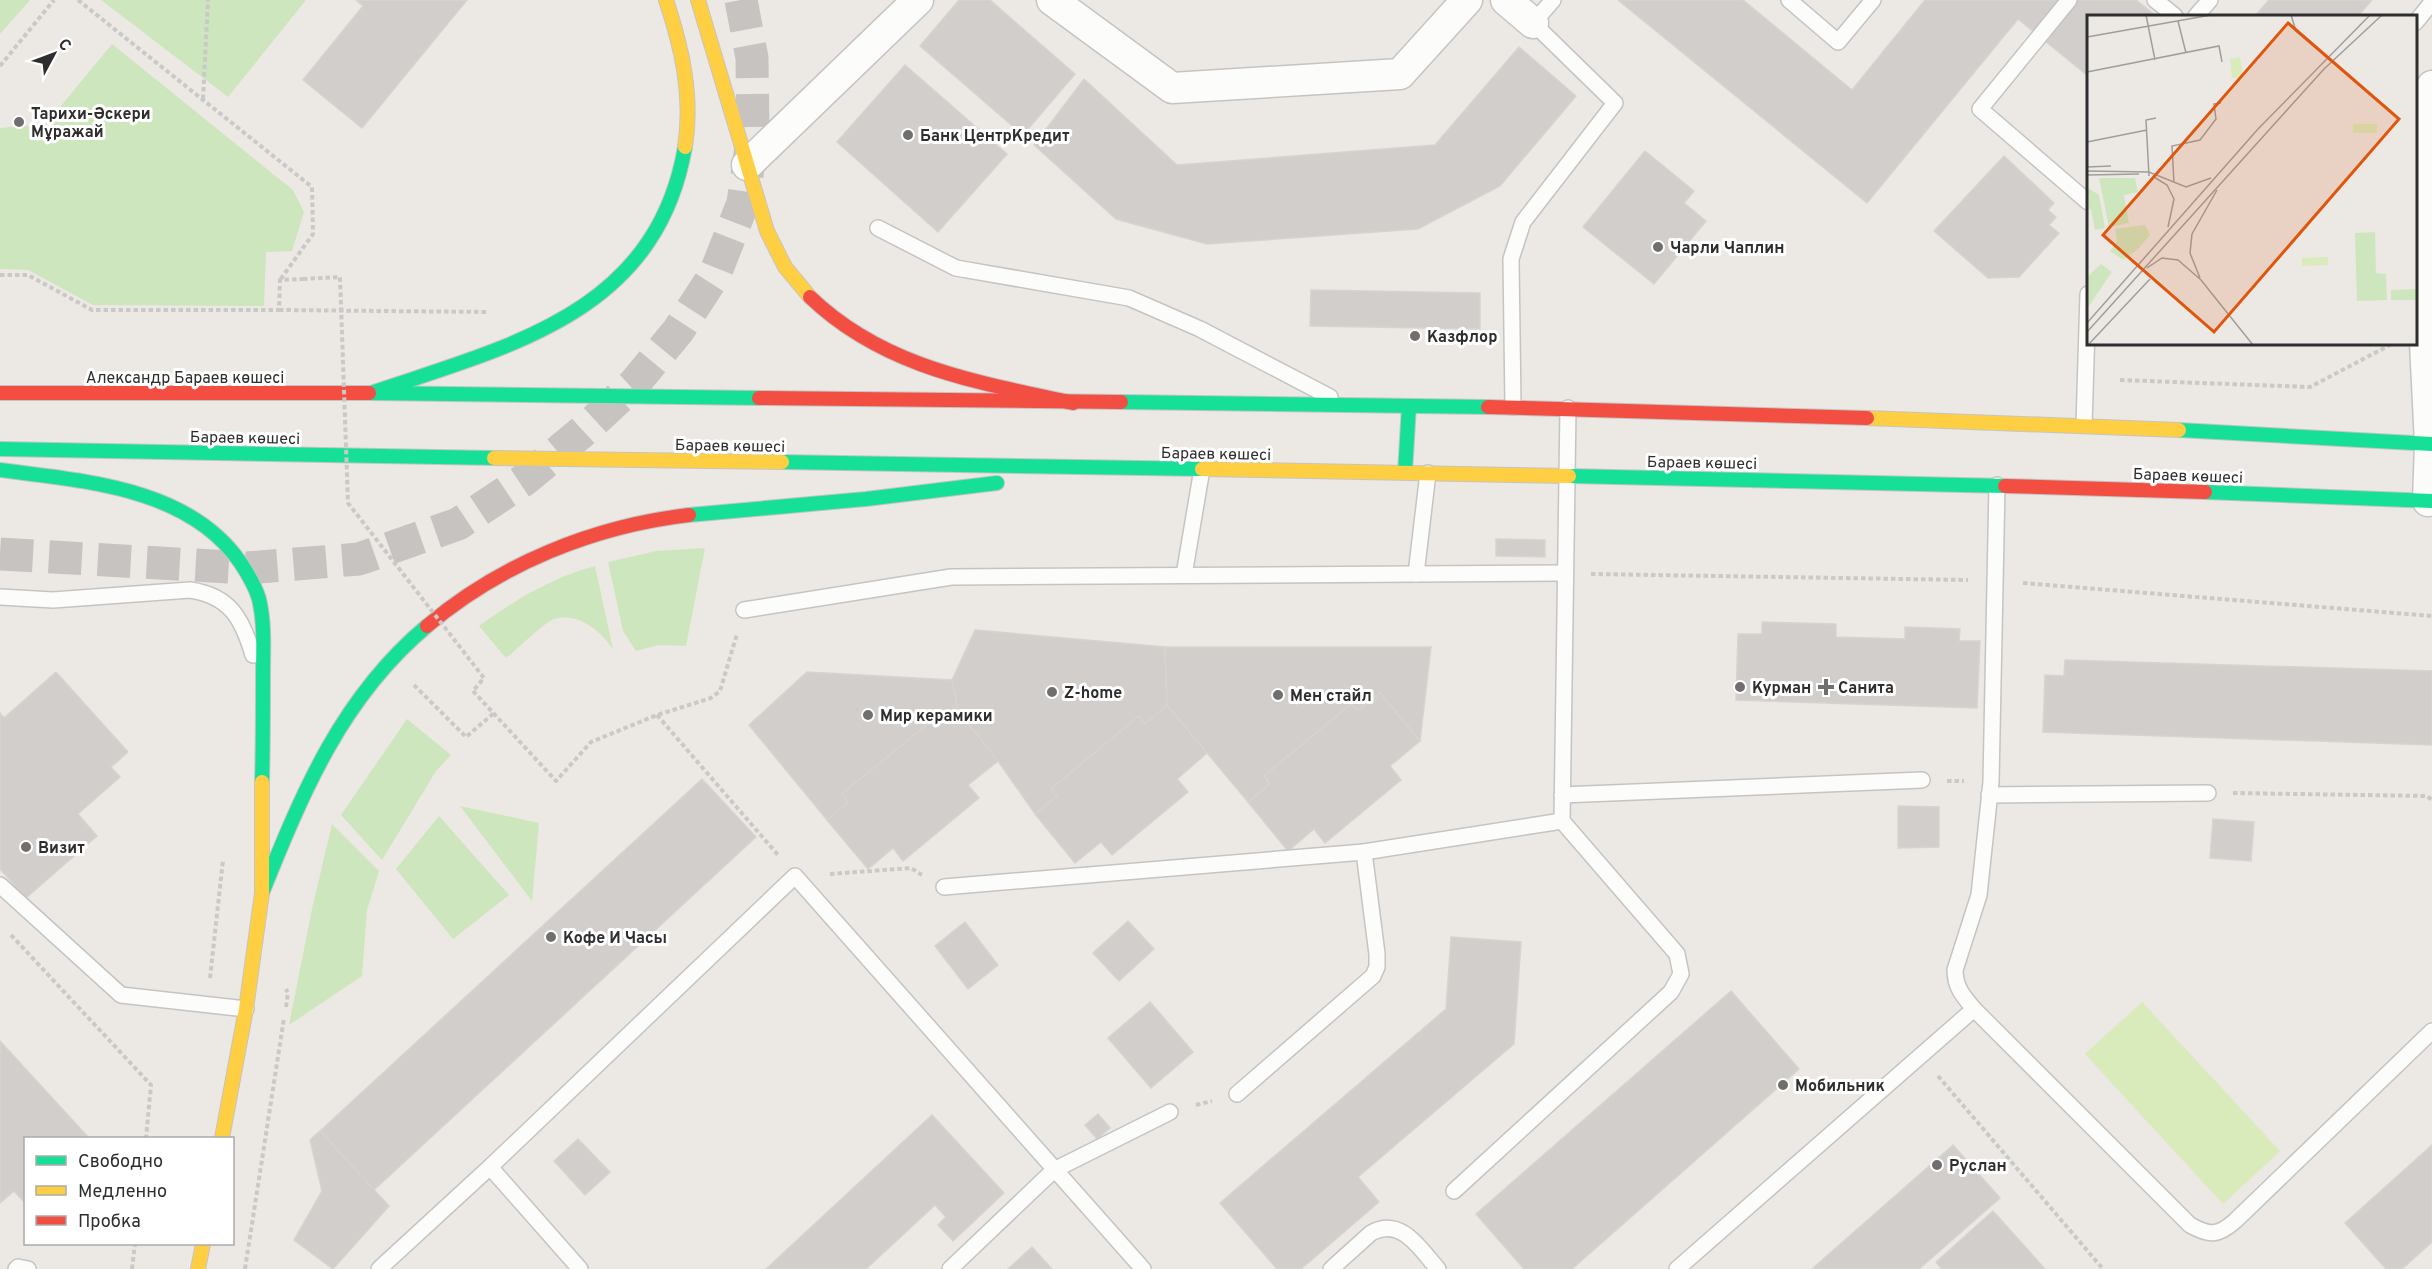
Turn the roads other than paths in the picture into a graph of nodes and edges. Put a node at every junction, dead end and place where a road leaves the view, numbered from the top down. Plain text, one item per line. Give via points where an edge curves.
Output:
1 (666, 0) edge
2 (698, 0) edge
3 (918, 0) edge
4 (1052, 0) edge
5 (1467, 0) edge
6 (1506, 0) edge
7 (1553, 0) edge
8 (1789, 0) edge
9 (1874, 0) edge
10 (2069, 0) edge
11 (2155, 0) edge
12 (2210, 0) edge
13 (2432, 2) edge
14 (2174, 15) edge
15 (2197, 15) edge
16 (2417, 20) edge
17 (1533, 23) junction
18 (2432, 86) edge
19 (747, 165) junction
20 (2087, 201) edge
21 (2423, 201) edge
22 (878, 228) dead end
23 (2432, 242) edge
24 (2087, 327) edge
25 (0, 393) edge
26 (370, 393) junction
27 (1073, 403) junction
28 (1346, 406) junction
29 (1409, 406) junction
30 (1513, 407) junction
31 (1568, 408) junction
32 (2084, 425) junction
33 (2431, 444) edge
34 (0, 449) edge
35 (1128, 468) junction
36 (1202, 469) junction
37 (0, 470) edge
38 (1405, 472) junction
39 (1428, 473) junction
40 (1568, 476) junction
41 (1997, 485) junction
42 (2430, 501) edge
43 (1564, 573) junction
44 (1416, 574) junction
45 (1184, 575) junction
46 (0, 597) edge
47 (744, 610) road end
48 (264, 692) junction
49 (1922, 780) road end
50 (1990, 789) junction
51 (2208, 793) road end
52 (1562, 795) junction
53 (1562, 820) junction
54 (1364, 852) junction
55 (0, 885) edge
56 (944, 886) road end
57 (262, 893) junction
58 (246, 1009) junction
59 (1974, 1009) junction
60 (2432, 1031) edge
61 (1237, 1094) road end
62 (1170, 1112) road end
63 (222, 1137) edge
64 (490, 1167) junction
65 (1054, 1170) junction
66 (1454, 1191) dead end
67 (203, 1245) edge
68 (16, 1269) edge
69 (28, 1269) edge
70 (198, 1269) edge
71 (379, 1269) edge
72 (580, 1269) edge
73 (950, 1269) edge
74 (1143, 1269) edge
75 (1330, 1269) edge
76 (1438, 1269) edge
77 (1677, 1269) edge

1 - 26 main road via 685,65 688,130 684,164 673,200 638,260 578,310 527,336
2 - 19 main road
3 - 19 street
4 - 5 street via 1172,88 1400,74
6 - 17 street
7 - 17 lane
8 - 9 lane via 1838,42
10 - 20 lane via 1980,109
11 - 14 lane
12 - 15 lane
13 - 16 lane
17 - 30 lane via 1616,103 1522,222 1511,259
18 - 21 street via 2427,100
19 - 27 main road via 760,215 784,266 816,304 852,332 901,358
21 - 23 street
22 - 28 lane via 956,268 1129,298 1200,329
23 - 33 street via 2425,343
24 - 32 lane
25 - 26 main road, Александр Бараев көшесі
26 - 27 main road
27 - 28 main road
28 - 29 main road
29 - 30 main road
29 - 38 main road
30 - 31 main road
31 - 32 main road
31 - 40 lane
32 - 33 main road
33 - 42 street
34 - 35 main road, Бараев көшесі
35 - 36 main road, Бараев көшесі
35 - 57 main road via 679,516 596,534 513,569 442,613 376,677 328,744 302,795
36 - 38 main road, Бараев көшесі
36 - 45 lane
37 - 48 main road via 101,485 157,499 188,514 215,534 232,549 252,579 260,602
38 - 39 main road, Бараев көшесі
39 - 40 main road, Бараев көшесі
39 - 44 lane
40 - 41 main road, Бараев көшесі
40 - 43 lane
41 - 42 main road, Бараев көшесі
41 - 50 lane
43 - 44 lane
43 - 52 lane
44 - 45 lane
45 - 47 lane via 951,577
46 - 48 lane via 53,600 190,590 213,595 224,602 243,627
48 - 57 main road
49 - 52 lane
50 - 51 lane
50 - 59 lane via 1979,895 1955,970 1959,991
52 - 53 lane
53 - 54 lane
53 - 66 lane via 1677,954 1681,974 1671,992
54 - 56 lane
54 - 61 lane via 1377,954 1373,976
55 - 58 lane via 121,995
57 - 58 main road
58 - 63 main road
59 - 60 lane via 2190,1225 2212,1233 2220,1233 2235,1221
59 - 77 lane
62 - 65 lane
64 - 65 lane via 795,876
64 - 71 lane
64 - 72 lane
65 - 73 lane
65 - 74 lane
67 - 70 main road
68 - 69 lane
75 - 76 lane via 1371,1233 1391,1227 1409,1237

